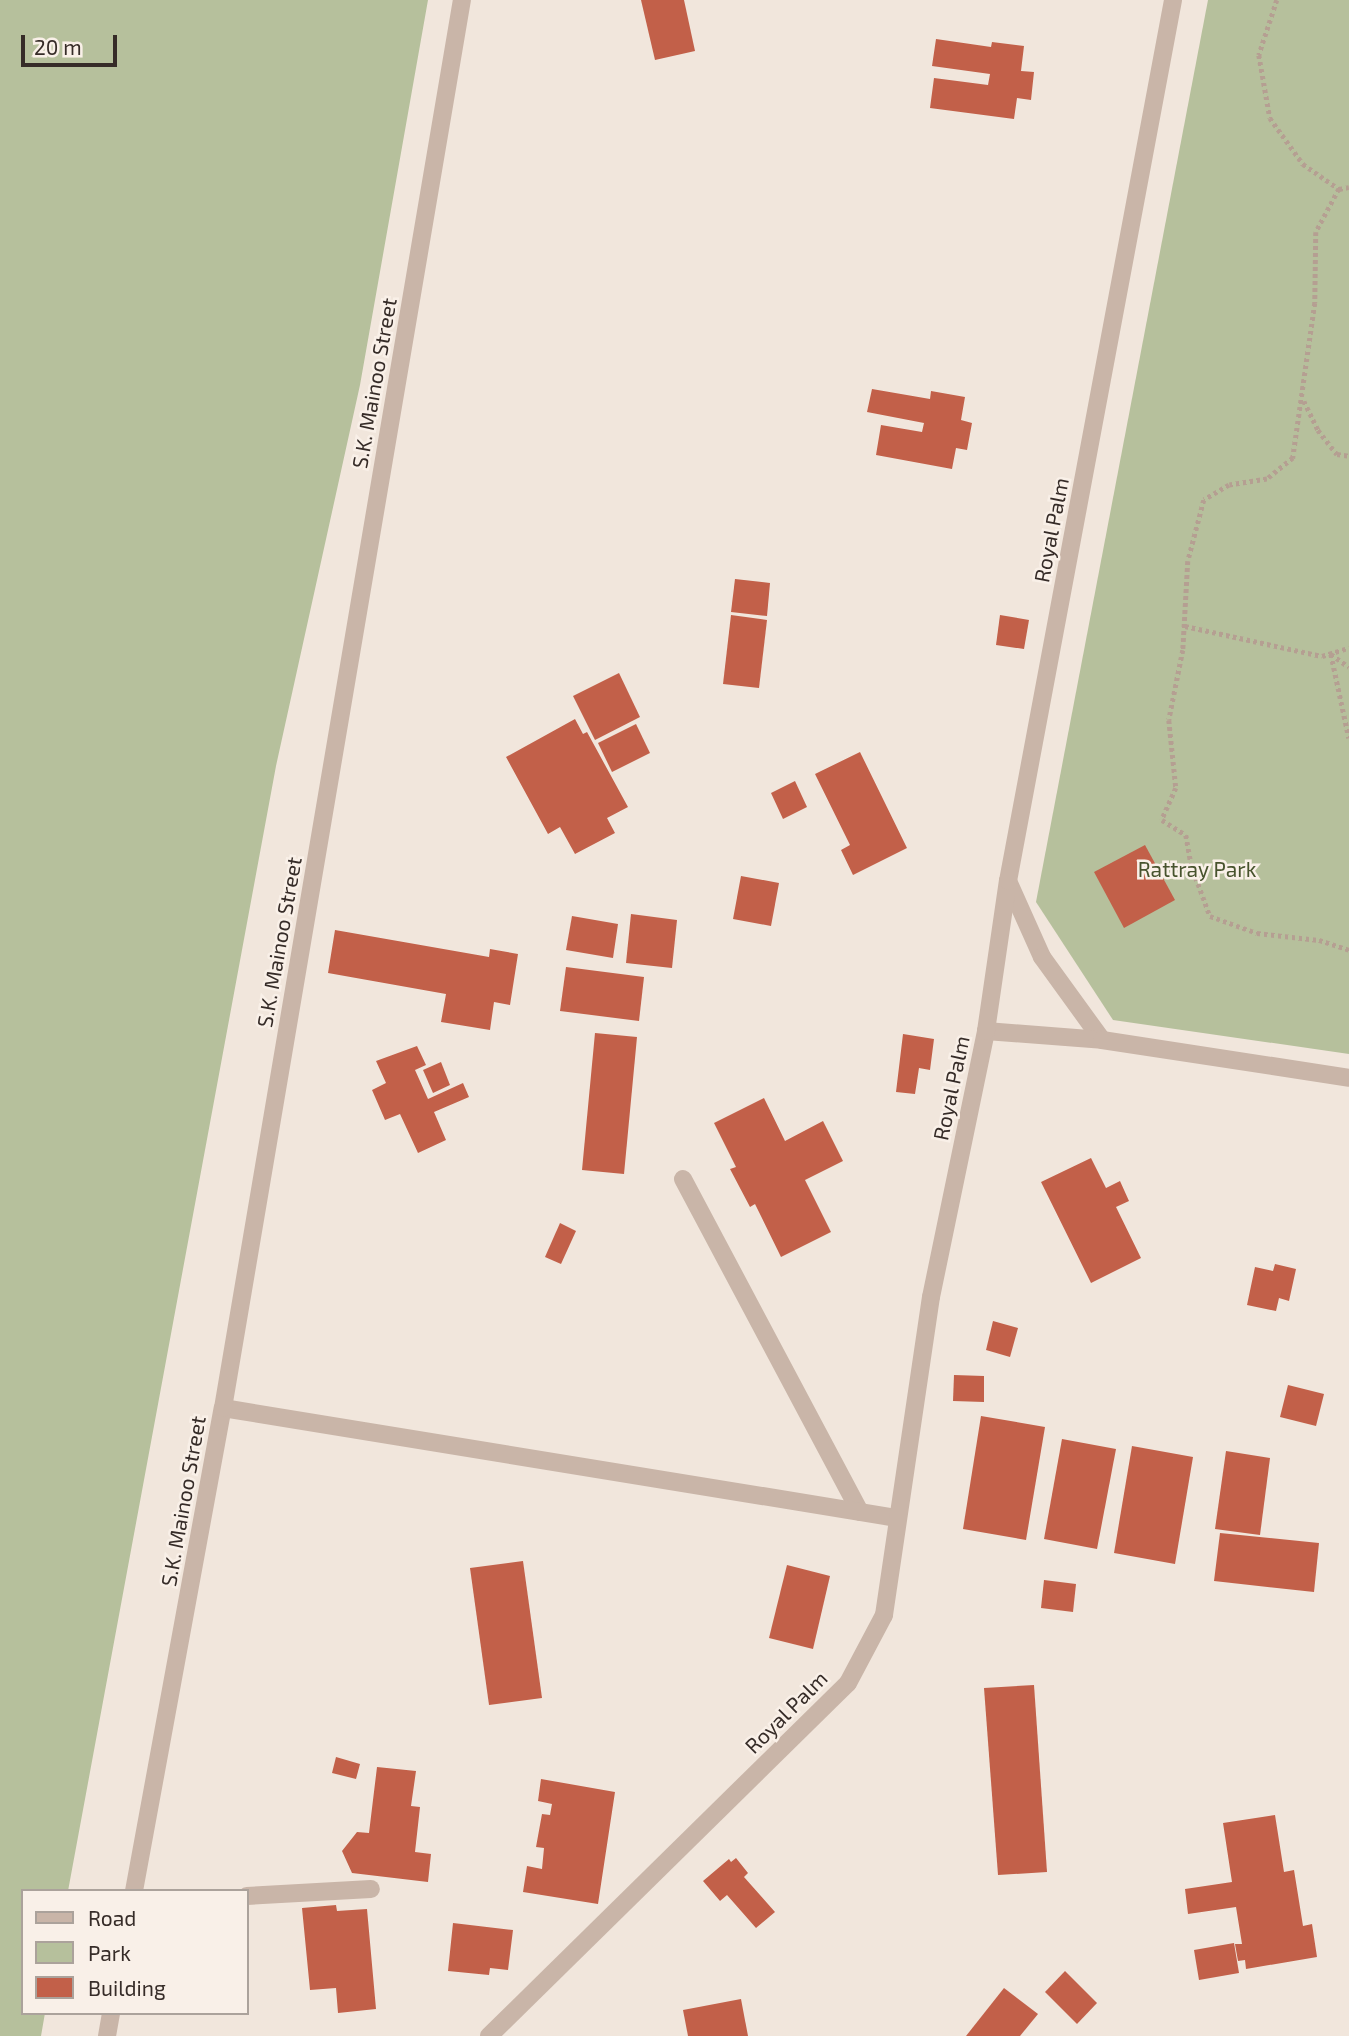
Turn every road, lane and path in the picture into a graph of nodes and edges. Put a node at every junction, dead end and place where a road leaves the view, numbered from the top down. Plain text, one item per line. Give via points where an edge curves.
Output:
1 (462, 0) edge
2 (1173, 0) edge
3 (1277, 0) edge
4 (1349, 187) edge
5 (1339, 189) junction
6 (1304, 401) junction
7 (1349, 456) edge
8 (1185, 626) junction
9 (1349, 648) edge
10 (1331, 654) junction
11 (1349, 667) edge
12 (1349, 738) edge
13 (1009, 881) junction
14 (1349, 950) edge
15 (986, 1031) junction
16 (1101, 1040) junction
17 (1349, 1078) edge
18 (683, 1179) dead end
19 (223, 1408) junction
20 (860, 1512) junction
21 (897, 1518) junction
22 (134, 1889) edge
23 (371, 1889) dead end
24 (248, 1896) edge
25 (111, 2015) edge
26 (107, 2036) edge
27 (489, 2036) edge

1 - 19 street, S.K. Mainoo Street
2 - 13 street, Royal Palm
3 - 5 path via 1259,55 1270,118 1303,164
4 - 5 path
5 - 6 path via 1316,232 1315,303
6 - 7 path via 1337,454
6 - 8 path via 1293,458 1267,479 1229,485 1204,500 1188,561
8 - 10 path via 1322,656
8 - 14 path via 1169,720 1176,788 1163,820 1186,835 1210,916 1257,933 1319,940
9 - 10 path
10 - 11 path
10 - 12 path
13 - 15 street, Royal Palm
13 - 16 street via 1042,957
15 - 16 street
15 - 21 street, Royal Palm via 930,1297
16 - 17 street
18 - 20 street
19 - 20 street
19 - 22 street, S.K. Mainoo Street
20 - 21 street
21 - 27 street, Royal Palm via 884,1615 848,1683
23 - 24 street
25 - 26 street

